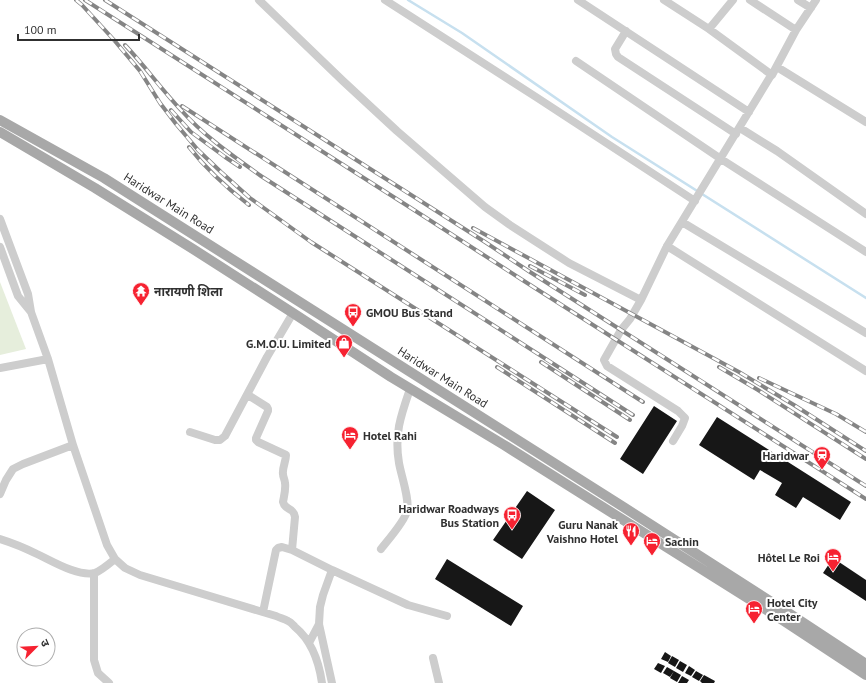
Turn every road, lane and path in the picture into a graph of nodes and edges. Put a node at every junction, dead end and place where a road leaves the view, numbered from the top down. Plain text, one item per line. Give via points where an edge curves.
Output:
1 (259, 0) edge
2 (385, 0) edge
3 (578, 0) edge
4 (664, 0) edge
5 (733, 0) edge
6 (752, 0) edge
7 (798, 0) edge
8 (816, 0) edge
9 (811, 8) junction
10 (709, 29) junction
11 (796, 30) junction
12 (626, 31) junction
13 (576, 61) dead end
14 (777, 67) junction
15 (772, 75) junction
16 (749, 112) junction
17 (0, 120) edge
18 (866, 122) edge
19 (738, 131) junction
20 (0, 132) edge
21 (720, 159) junction
22 (698, 195) junction
23 (866, 214) edge
24 (0, 219) edge
25 (682, 222) junction
26 (667, 246) junction
27 (0, 247) edge
28 (866, 252) edge
29 (266, 280) junction
30 (259, 291) junction
31 (641, 300) junction
32 (31, 312) junction
33 (293, 313) junction
34 (866, 333) edge
35 (48, 359) junction
36 (0, 368) edge
37 (866, 371) edge
38 (410, 389) junction
39 (248, 395) junction
40 (190, 432) dead end
41 (673, 441) dead end
42 (73, 445) junction
43 (597, 490) junction
44 (0, 494) edge
45 (591, 499) junction
46 (0, 539) edge
47 (381, 549) dead end
48 (292, 550) junction
49 (115, 559) junction
50 (332, 570) junction
51 (94, 573) junction
52 (263, 612) junction
53 (447, 616) dead end
54 (319, 624) junction
55 (309, 643) junction
56 (433, 658) dead end
57 (866, 664) edge
58 (866, 675) edge
59 (109, 683) edge
60 (322, 683) edge
61 (332, 683) edge
62 (439, 683) edge

1 - 31 street via 396,131 486,207 569,263
2 - 22 street via 542,101
3 - 12 street
4 - 10 street
5 - 10 street
6 - 11 street
7 - 9 street
8 - 9 street
9 - 11 street
10 - 15 street
11 - 14 street
12 - 16 street
12 - 19 street via 615,49 618,57
13 - 21 street
14 - 15 street
14 - 18 street
15 - 16 street
16 - 19 street
17 - 29 main road, Haridwar Main Road via 104,178
19 - 21 street
19 - 23 street via 777,151
20 - 30 main road
21 - 22 street
21 - 28 street
22 - 25 street
24 - 32 street via 28,294
25 - 26 street
25 - 34 street
26 - 31 street
26 - 37 street
27 - 32 street via 18,296
29 - 30 main road
29 - 43 main road, Haridwar Main Road
30 - 33 main road
31 - 41 street via 604,360 607,366 685,418
32 - 35 street
33 - 38 main road
33 - 39 street
35 - 36 street
35 - 42 street
38 - 45 main road
38 - 47 street via 401,415 397,446 408,510
39 - 40 street via 225,436 220,440
39 - 48 street via 268,409 256,440 286,455 282,476 286,485 283,505 292,509 295,517
42 - 44 street via 13,469
42 - 49 street via 107,545
43 - 45 main road
43 - 57 main road, Haridwar Main Road
45 - 58 main road
46 - 51 street via 74,571
48 - 50 street
48 - 52 street via 282,547 276,550
49 - 51 street
49 - 52 street via 125,568 140,575
50 - 53 street via 408,606
50 - 54 street via 320,607
51 - 59 street via 94,660 98,673
52 - 55 street via 289,621
54 - 55 street
54 - 61 street
55 - 60 street
56 - 62 street

